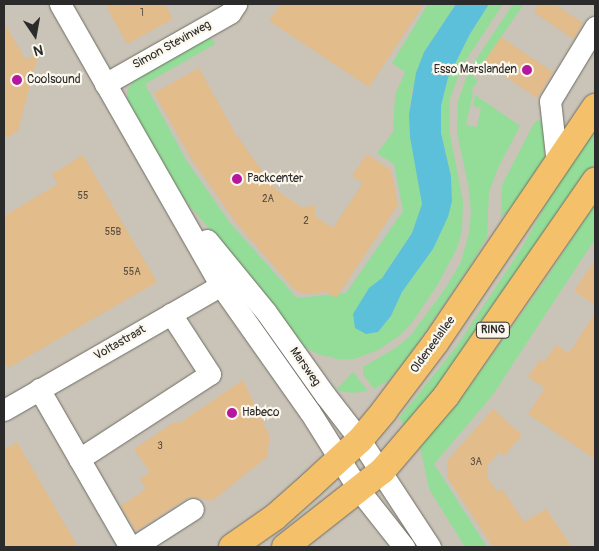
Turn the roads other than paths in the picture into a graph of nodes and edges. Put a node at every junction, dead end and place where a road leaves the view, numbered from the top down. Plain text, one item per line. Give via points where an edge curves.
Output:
1 (60, 4) edge
2 (236, 4) edge
3 (595, 27) edge
4 (104, 84) junction
5 (595, 107) edge
6 (557, 164) junction
7 (595, 181) edge
8 (229, 281) junction
9 (171, 314) junction
10 (39, 389) junction
11 (4, 410) edge
12 (360, 440) junction
13 (79, 459) junction
14 (339, 460) junction
15 (382, 471) junction
16 (360, 490) junction
17 (194, 509) dead end
18 (130, 547) edge
19 (134, 547) edge
20 (232, 547) edge
21 (285, 547) edge
22 (404, 547) edge
23 (430, 547) edge

1 - 4 street, Marsweg
2 - 4 street, Simon Stevinweg via 230,13
3 - 6 street via 550,101
4 - 8 street, Marsweg via 169,194
5 - 6 main road, Oldeneelallee
6 - 12 main road, Oldeneelallee via 436,342
7 - 15 main road, RING via 446,396
8 - 9 street, Voltastraat
8 - 12 street, Marsweg via 266,312
8 - 14 street, Marsweg
9 - 10 street, Voltastraat
9 - 13 street via 210,374
10 - 11 street, Voltastraat
10 - 13 street
12 - 14 main road, Oldeneelallee
12 - 15 street, Marsweg
13 - 18 street
14 - 16 street, Marsweg
14 - 20 main road, Oldeneelallee via 275,517
15 - 16 main road, RING
15 - 23 street, Marsweg
16 - 21 main road, RING
16 - 22 street, Marsweg
17 - 19 street

